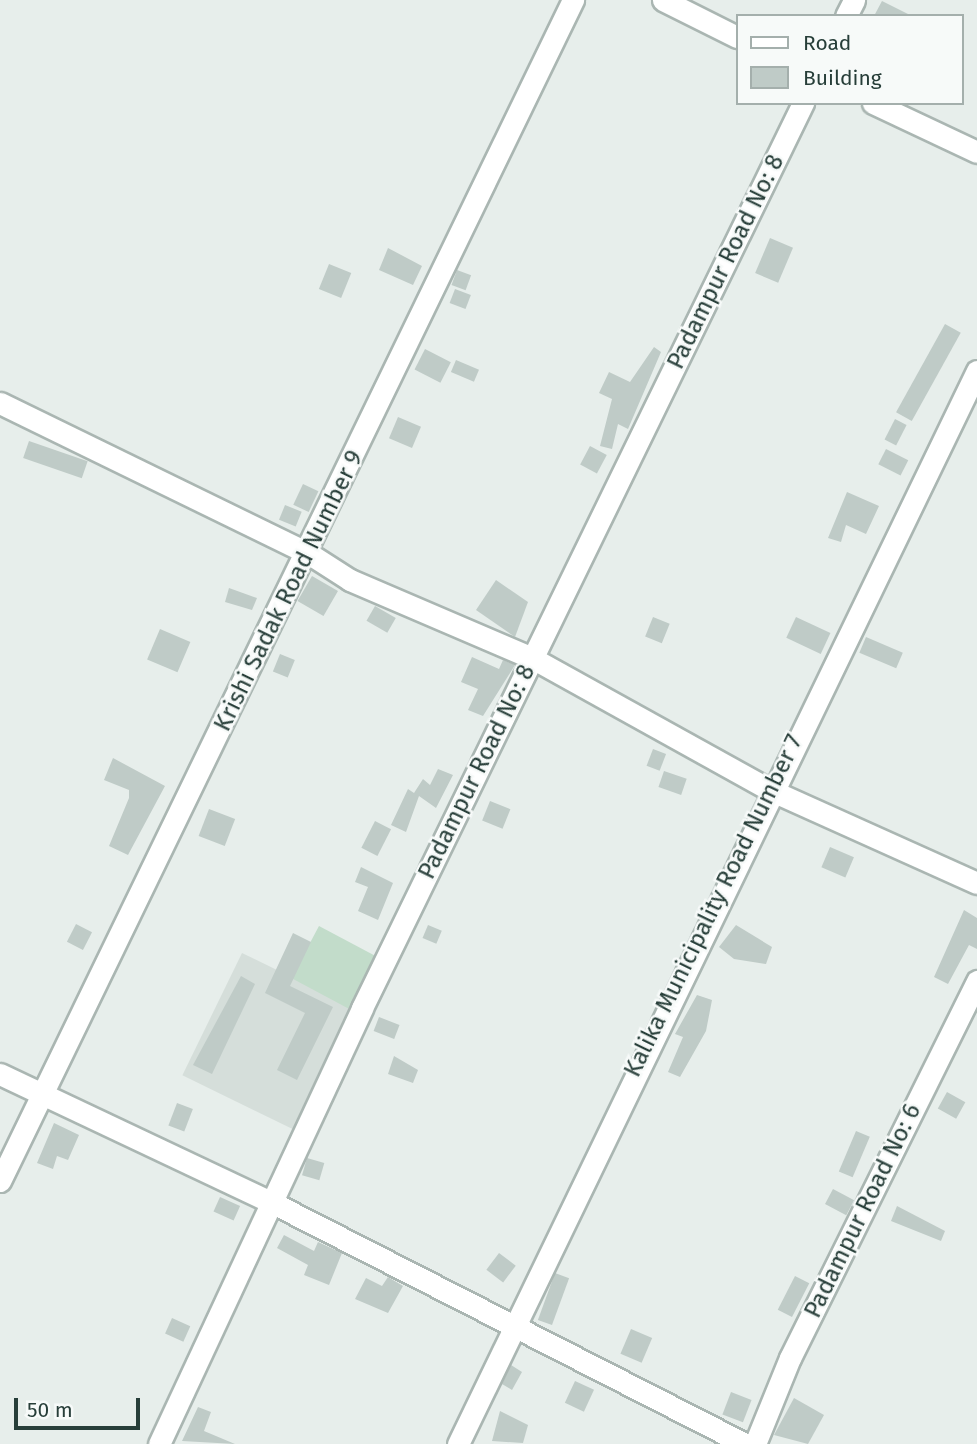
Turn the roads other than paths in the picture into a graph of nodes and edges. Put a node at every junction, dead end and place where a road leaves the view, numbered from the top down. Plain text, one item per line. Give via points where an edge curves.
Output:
1 (573, 0) edge
2 (663, 0) edge
3 (736, 36) edge
4 (802, 105) edge
5 (877, 105) edge
6 (977, 152) edge
7 (977, 371) edge
8 (0, 403) edge
9 (308, 553) junction
10 (532, 658) junction
11 (770, 790) junction
12 (977, 883) edge
13 (977, 981) edge
14 (0, 1074) edge
15 (43, 1096) junction
16 (0, 1181) edge
17 (271, 1202) junction
18 (510, 1327) junction
19 (159, 1444) edge
20 (457, 1444) edge
21 (745, 1444) edge
22 (755, 1444) edge

1 - 9 street, Krishi Sadak Road Number 9
2 - 3 street
4 - 10 street, Padampur Road No: 8
5 - 6 street
7 - 11 street, Kalika Municipality Road Number 7
8 - 9 street
9 - 10 street via 350,580
9 - 15 street, Krishi Sadak Road Number 9
10 - 11 street
10 - 17 street, Padampur Road No: 8
11 - 12 street
11 - 18 street, Kalika Municipality Road Number 7
13 - 22 street, Padampur Road No: 6 via 790,1358
14 - 15 street
15 - 16 street, Krishi Sadak Road Number 9
15 - 17 street
17 - 18 street
17 - 19 street, Padampur Road No: 8
18 - 20 street, Kalika Municipality Road Number 7
18 - 21 street

